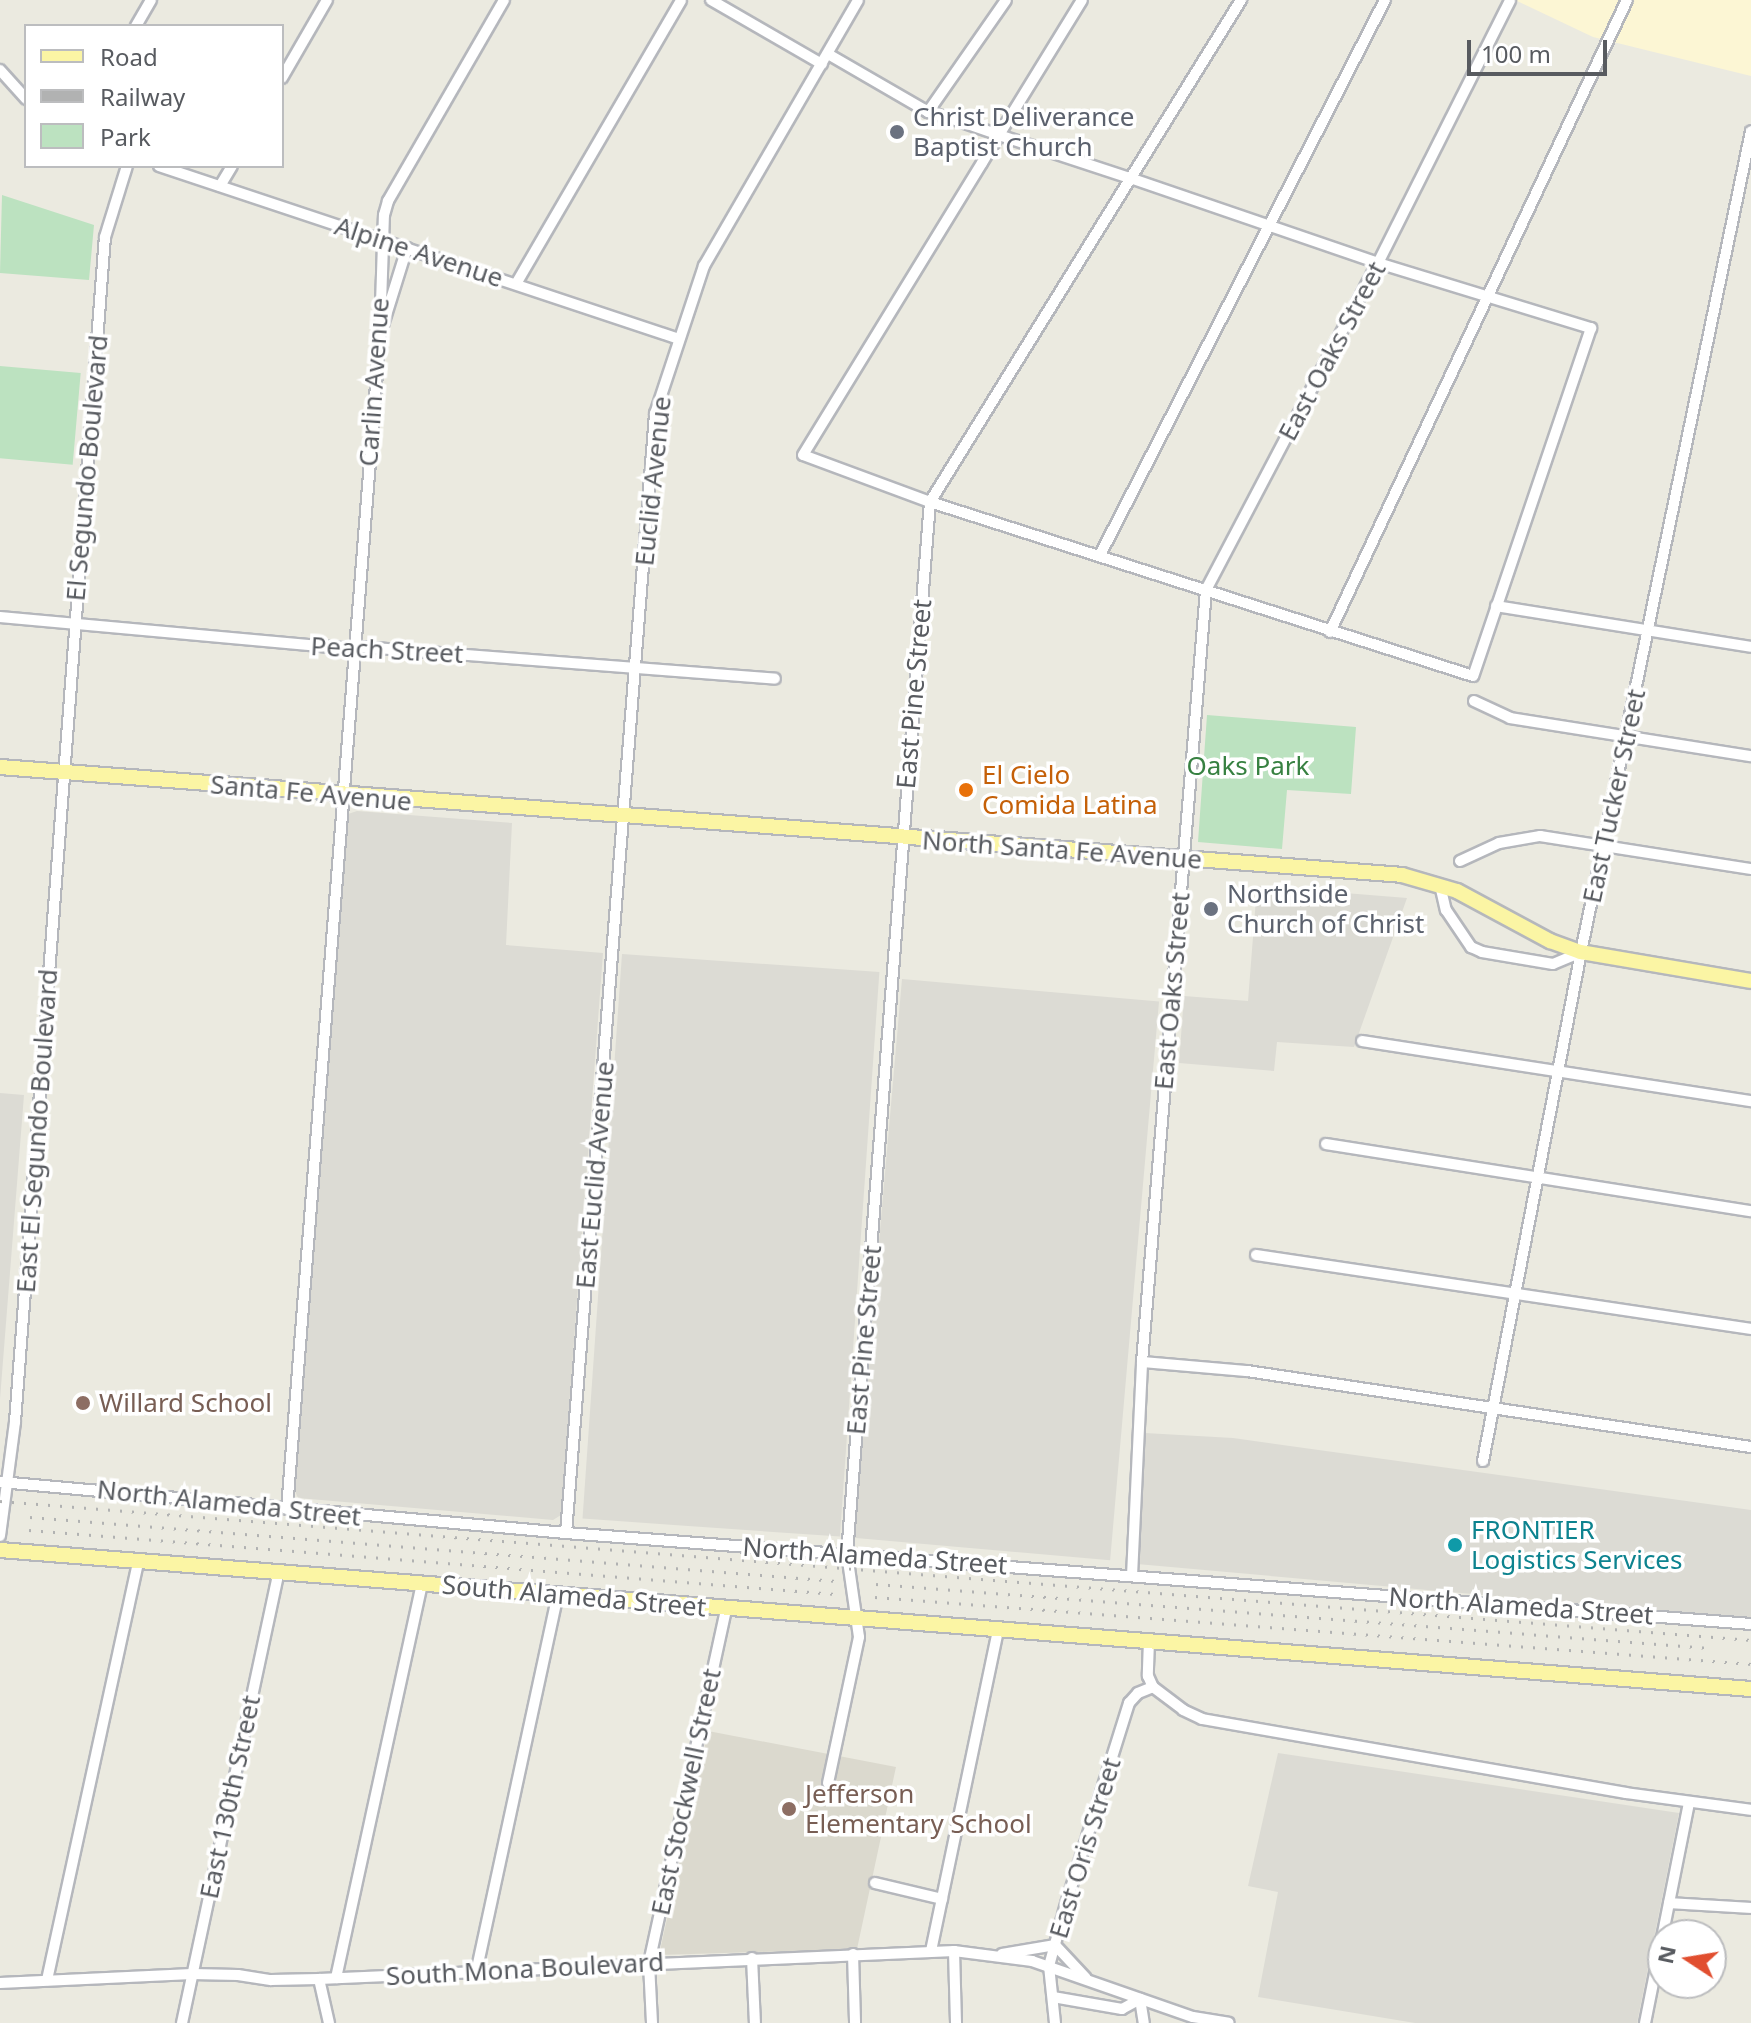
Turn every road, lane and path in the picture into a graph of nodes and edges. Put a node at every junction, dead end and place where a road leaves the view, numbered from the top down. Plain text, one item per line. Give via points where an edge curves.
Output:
1 (151, 0) edge
2 (327, 0) edge
3 (504, 0) edge
4 (681, 0) edge
5 (711, 0) edge
6 (858, 0) edge
7 (1006, 0) edge
8 (1082, 0) edge
9 (1241, 0) edge
10 (1385, 0) edge
11 (1510, 0) edge
12 (1627, 0) edge
13 (137, 24) edge
14 (828, 54) junction
15 (822, 64) junction
16 (0, 70) edge
17 (284, 75) edge
18 (24, 97) edge
19 (928, 112) junction
20 (1751, 131) edge
21 (999, 135) junction
22 (126, 168) edge
23 (165, 168) edge
24 (231, 168) edge
25 (1130, 178) junction
26 (220, 186) junction
27 (1268, 227) junction
28 (381, 240) junction
29 (407, 248) junction
30 (1378, 263) junction
31 (516, 284) junction
32 (1487, 296) junction
33 (380, 334) junction
34 (679, 339) junction
35 (930, 502) junction
36 (1100, 555) junction
37 (1206, 590) junction
38 (1496, 606) junction
39 (0, 617) edge
40 (74, 624) junction
41 (1649, 630) junction
42 (1330, 632) junction
43 (355, 646) junction
44 (1751, 647) edge
45 (635, 669) junction
46 (775, 679) dead end
47 (1474, 701) dead end
48 (1628, 737) junction
49 (1751, 756) edge
50 (0, 767) edge
51 (62, 772) junction
52 (343, 795) junction
53 (623, 817) junction
54 (903, 838) junction
55 (1604, 844) junction
56 (1183, 860) junction
57 (1460, 861) dead end
58 (1751, 869) edge
59 (1440, 885) junction
60 (1581, 952) junction
61 (1751, 981) edge
62 (1362, 1041) dead end
63 (1559, 1070) junction
64 (1751, 1101) edge
65 (1326, 1144) dead end
66 (1536, 1178) junction
67 (1751, 1211) edge
68 (1256, 1255) dead end
69 (1513, 1292) junction
70 (1751, 1329) edge
71 (1142, 1362) junction
72 (1491, 1407) junction
73 (1751, 1447) edge
74 (1483, 1461) dead end
75 (5, 1483) edge
76 (287, 1509) junction
77 (566, 1533) junction
78 (0, 1536) edge
79 (0, 1550) edge
80 (847, 1554) junction
81 (138, 1561) junction
82 (279, 1571) junction
83 (1132, 1576) junction
84 (422, 1584) junction
85 (558, 1593) junction
86 (726, 1609) junction
87 (858, 1618) junction
88 (1751, 1624) edge
89 (998, 1631) junction
90 (1149, 1640) junction
91 (1153, 1687) junction
92 (1751, 1689) edge
93 (828, 1783) dead end
94 (1689, 1802) junction
95 (1751, 1810) edge
96 (875, 1883) dead end
97 (942, 1899) junction
98 (1669, 1903) junction
99 (1751, 1908) edge
100 (1055, 1945) junction
101 (931, 1951) junction
102 (954, 1951) junction
103 (853, 1954) junction
104 (1000, 1955) junction
105 (752, 1958) junction
106 (649, 1963) junction
107 (1049, 1966) junction
108 (476, 1973) junction
109 (192, 1974) junction
110 (336, 1978) junction
111 (319, 1979) junction
112 (1087, 1979) junction
113 (47, 1980) junction
114 (0, 1983) edge
115 (1053, 1997) junction
116 (1140, 1999) junction
117 (182, 2023) edge
118 (329, 2023) edge
119 (652, 2023) edge
120 (755, 2023) edge
121 (855, 2023) edge
122 (956, 2023) edge
123 (1055, 2023) edge
124 (1144, 2023) edge
125 (1229, 2023) edge
126 (1645, 2023) edge

1 - 13 street
2 - 17 street
3 - 28 street, Carlin Avenue via 388,201
4 - 31 street
5 - 15 street
6 - 14 street, Euclid Avenue
7 - 19 street
8 - 21 street
9 - 25 street, East Pine Street
10 - 27 street
11 - 30 street, East Oaks Street
12 - 32 street
14 - 15 street, Euclid Avenue
14 - 19 street
15 - 34 street, Euclid Avenue via 704,266
16 - 18 street
19 - 21 street
20 - 41 street, East Tucker Street
21 - 25 street
21 - 35 street via 803,455
22 - 40 street, El Segundo Boulevard via 105,237
23 - 26 street, Alpine Avenue
24 - 26 street
25 - 27 street
25 - 35 street, East Pine Street
26 - 28 street, Alpine Avenue
27 - 30 street
27 - 36 street
28 - 29 street, Alpine Avenue
28 - 33 street, Carlin Avenue
29 - 31 street, Alpine Avenue
29 - 33 street
30 - 32 street
30 - 37 street, East Oaks Street
31 - 34 street, Alpine Avenue
32 - 38 street via 1591,328
32 - 42 street
33 - 43 street, Carlin Avenue
34 - 45 street, Euclid Avenue via 655,414
35 - 36 street
35 - 54 street, East Pine Street
36 - 37 street
37 - 42 street
37 - 56 street, East Oaks Street
38 - 41 street
38 - 42 street via 1473,676
39 - 40 street, Peach Street
40 - 43 street, Peach Street
40 - 51 street, El Segundo Boulevard
41 - 44 street
41 - 48 street, East Tucker Street
43 - 45 street, Peach Street
43 - 52 street, Carlin Avenue
45 - 46 street, Peach Street
45 - 53 street, Euclid Avenue
47 - 48 street via 1510,718
48 - 49 street
48 - 55 street, East Tucker Street
50 - 51 main road, Santa Fe Avenue
51 - 52 main road, Santa Fe Avenue
51 - 75 street, East El Segundo Boulevard
52 - 53 main road, Santa Fe Avenue
52 - 76 street, Carlin Avenue
53 - 54 main road, North Santa Fe Avenue
53 - 77 street, East Euclid Avenue
54 - 56 main road, North Santa Fe Avenue
54 - 80 street, East Pine Street
55 - 57 street via 1520,838
55 - 58 street
55 - 60 street, East Tucker Street
56 - 59 main road, North Santa Fe Avenue via 1402,875
56 - 71 street, East Oaks Street
59 - 60 main road, North Santa Fe Avenue
59 - 60 street via 1446,910 1471,947 1553,964
60 - 61 main road
60 - 63 street, East Tucker Street
62 - 63 street
63 - 64 street
63 - 66 street, East Tucker Street
65 - 66 street
66 - 67 street
66 - 69 street, East Tucker Street
68 - 69 street
69 - 70 street
69 - 72 street, East Tucker Street
71 - 72 street via 1247,1371
71 - 83 street, East Oaks Street
72 - 73 street
72 - 74 street, East Tucker Street
75 - 76 street, North Alameda Street
75 - 78 street, East El Segundo Boulevard
76 - 77 street, North Alameda Street
77 - 80 street, North Alameda Street
79 - 81 main road, South Alameda Street
80 - 83 street, North Alameda Street
80 - 87 street, East Pine Street
81 - 82 main road, South Alameda Street
81 - 113 street
82 - 84 main road, South Alameda Street
82 - 109 street, East 130th Street
83 - 88 street, North Alameda Street
84 - 85 main road, South Alameda Street
84 - 110 street
85 - 86 main road, South Alameda Street
85 - 108 street
86 - 87 main road, South Alameda Street
86 - 106 street, East Stockwell Street
87 - 89 main road, South Alameda Street
87 - 93 street, East Pine Street via 859,1637
89 - 90 main road, South Alameda Street
89 - 97 street
90 - 91 street via 1148,1676
90 - 92 main road
91 - 94 street via 1183,1710 1223,1724
91 - 100 street, East Oris Street via 1129,1703
94 - 95 street
94 - 98 street
96 - 97 street
97 - 101 street
98 - 99 street
98 - 126 street
100 - 104 street
100 - 107 street, East Oris Street
100 - 112 street
101 - 102 street, South Mona Boulevard
101 - 103 street, South Mona Boulevard
102 - 104 street, South Mona Boulevard
102 - 122 street
103 - 105 street, South Mona Boulevard
103 - 121 street
104 - 107 street, South Mona Boulevard
105 - 106 street, South Mona Boulevard
105 - 120 street
106 - 108 street, South Mona Boulevard
106 - 119 street, East Stockwell Street
107 - 112 street, South Mona Boulevard
107 - 115 street, East Oris Street
108 - 110 street, South Mona Boulevard
109 - 111 street, South Mona Boulevard
109 - 113 street, South Mona Boulevard
109 - 117 street, East 130th Street
110 - 111 street, South Mona Boulevard
111 - 118 street
112 - 116 street, South Mona Boulevard
113 - 114 street, South Mona Boulevard
115 - 116 street via 1122,2009
115 - 123 street, East Oris Street
116 - 124 street
116 - 125 street, South Mona Boulevard

